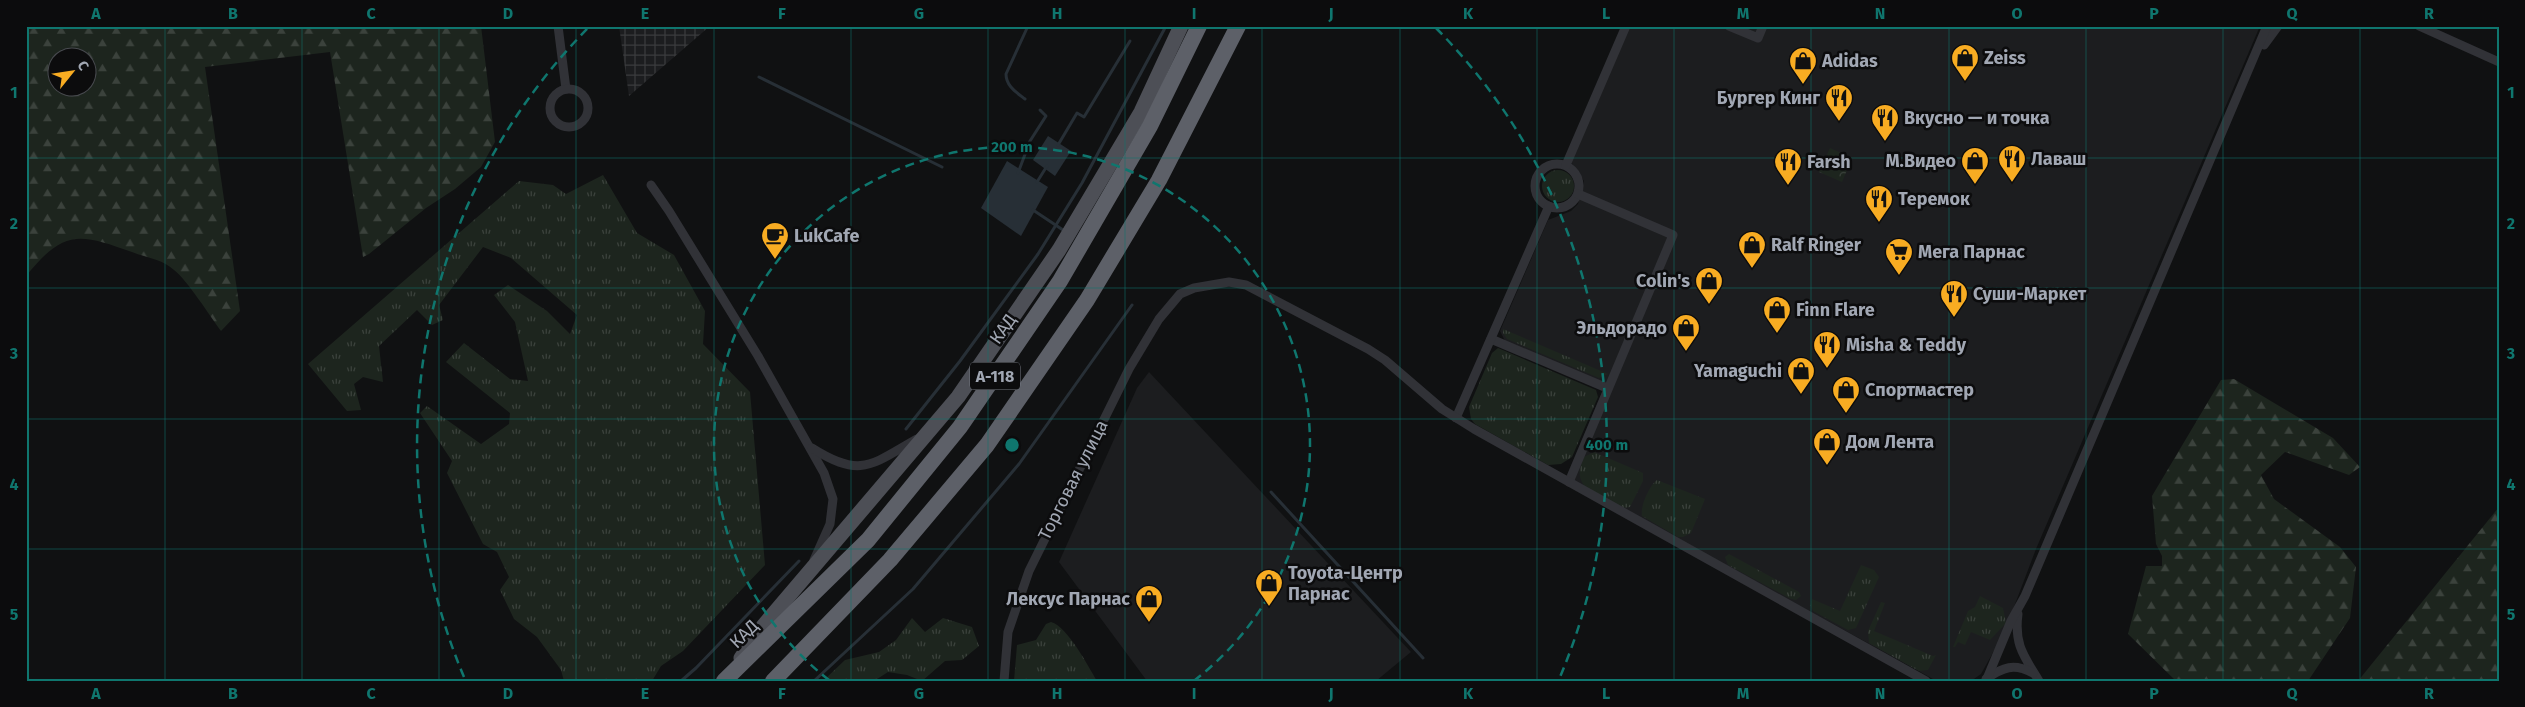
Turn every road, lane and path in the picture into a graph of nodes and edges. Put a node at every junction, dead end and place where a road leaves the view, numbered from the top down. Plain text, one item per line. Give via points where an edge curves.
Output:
1 (558, 26) edge
2 (1181, 26) edge
3 (1199, 26) edge
4 (1238, 26) edge
5 (1626, 26) edge
6 (1729, 26) edge
7 (1763, 26) edge
8 (2267, 26) edge
9 (2278, 26) edge
10 (2419, 26) edge
11 (2256, 58) junction
12 (2499, 62) edge
13 (566, 89) junction
14 (1566, 165) junction
15 (651, 185) dead end
16 (1578, 194) junction
17 (1549, 206) junction
18 (1492, 339) junction
19 (1607, 388) junction
20 (1456, 418) junction
21 (928, 433) junction
22 (812, 448) junction
23 (1569, 482) junction
24 (807, 574) junction
25 (2018, 611) junction
26 (2036, 677) edge
27 (725, 680) edge
28 (1985, 680) edge
29 (773, 681) edge
30 (1004, 681) edge
31 (1926, 681) edge

1 - 13 street
2 - 21 main road via 1141,112 1059,250 958,397
3 - 27 highway, КАД / А-118 via 1150,126 1060,281 960,427 868,540
4 - 29 highway, А-118 via 1144,204 1086,300 987,445 890,560
5 - 14 street
6 - 7 street via 1758,38
8 - 11 street
9 - 11 street
10 - 12 street
11 - 25 street
13 - 13 street via 553,97 550,113 560,125 576,126 587,115 586,100 574,90
14 - 16 street via 1579,181
14 - 17 street via 1552,164 1537,178 1538,197
15 - 22 street
16 - 17 street via 1562,208
16 - 19 street via 1673,235
17 - 18 street
18 - 19 street
18 - 20 street
19 - 23 street
20 - 23 street
20 - 30 street, Торговая улица via 1368,348 1246,285 1212,283 1180,294 1159,319 1129,369 1040,544 1008,632
21 - 22 street via 874,463 852,467 834,462
21 - 24 main road
22 - 24 street via 833,499 830,524
23 - 31 street
24 - 27 main road via 764,625
25 - 26 street via 2016,635 2019,648
25 - 28 street
26 - 28 street via 2015,666

